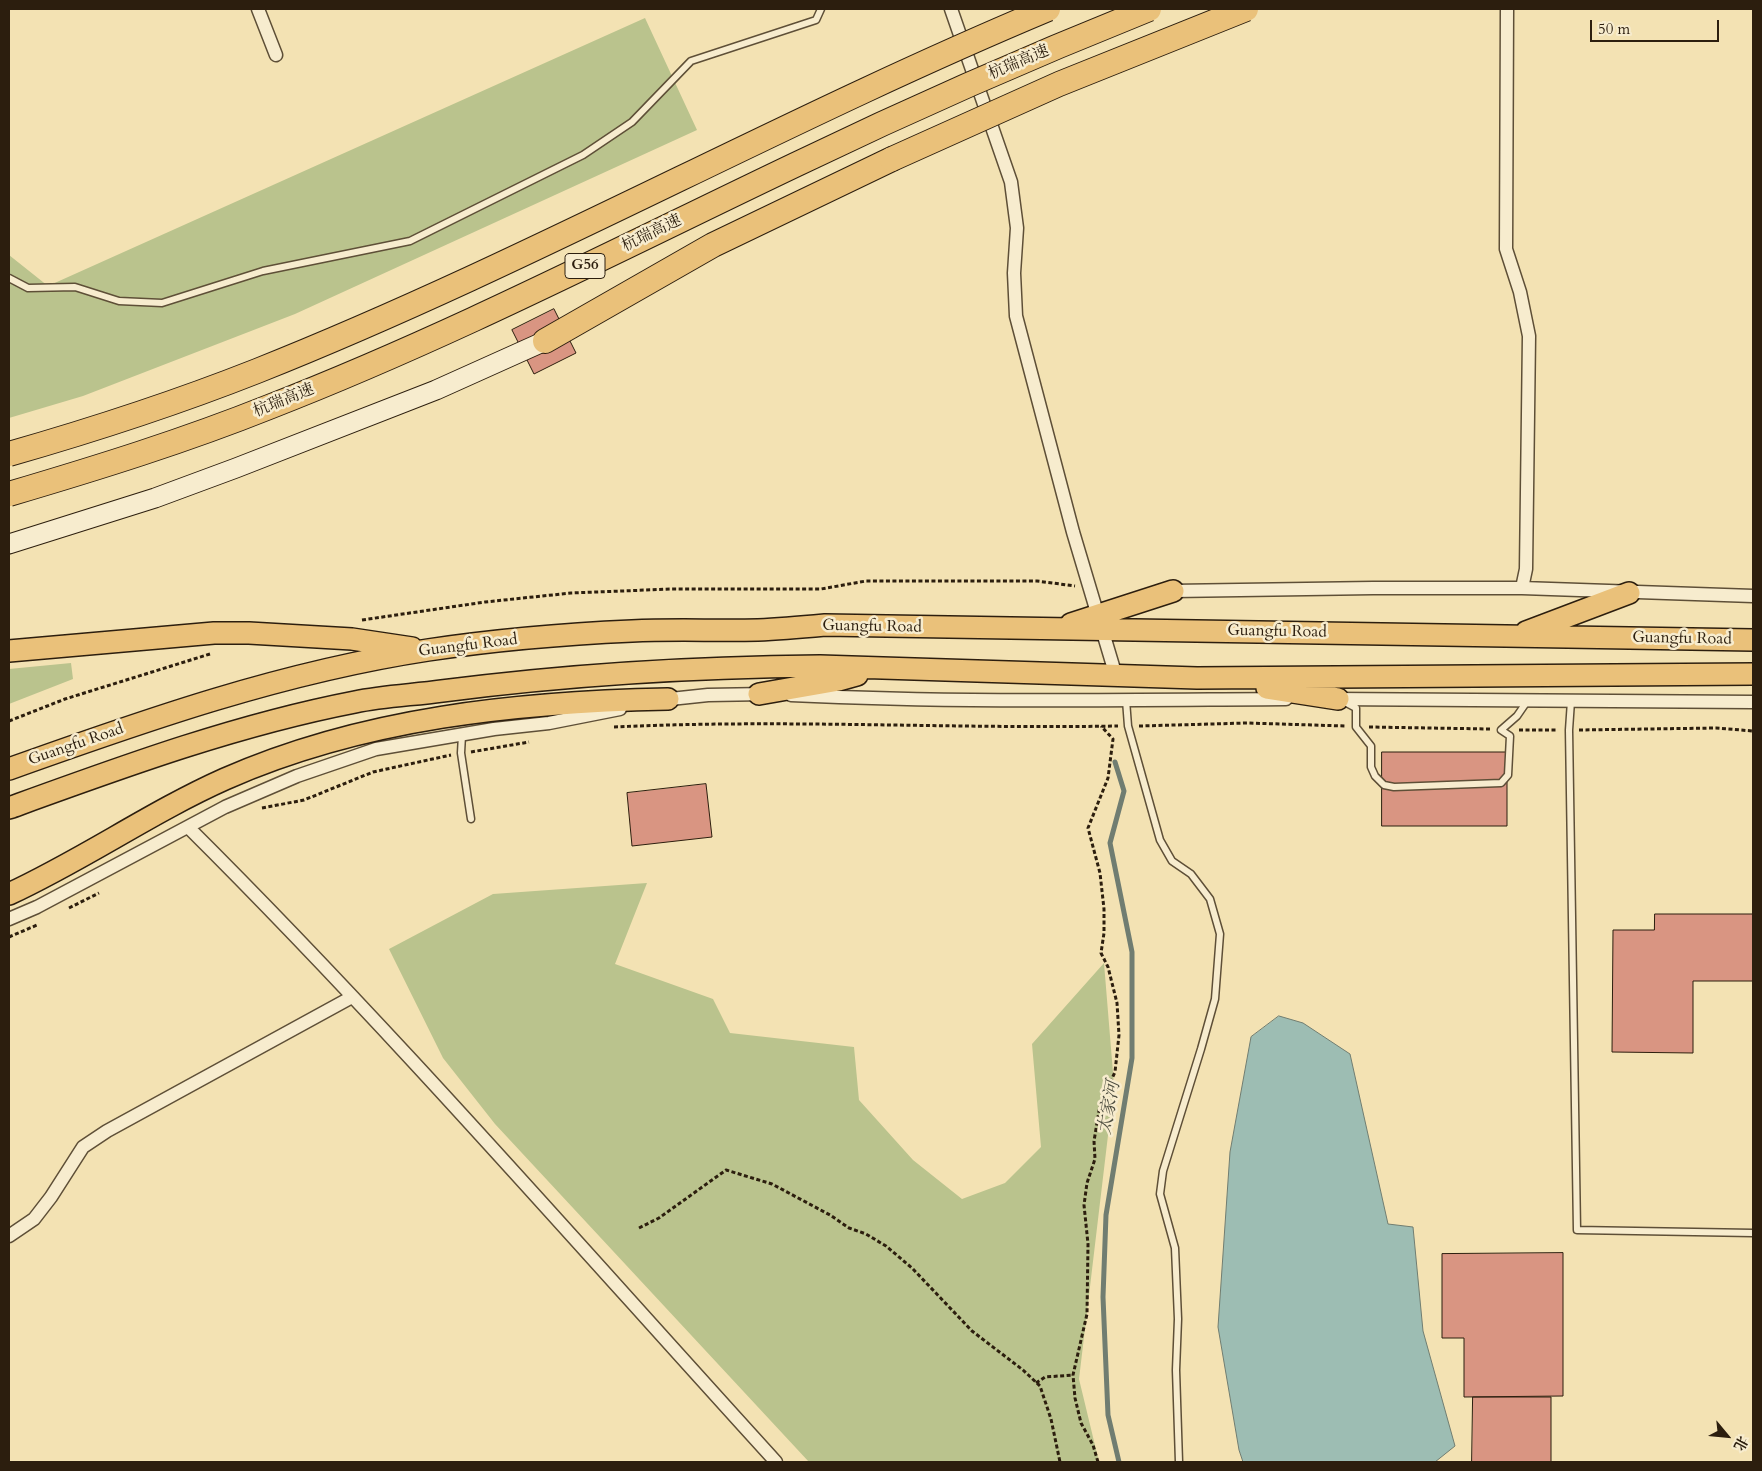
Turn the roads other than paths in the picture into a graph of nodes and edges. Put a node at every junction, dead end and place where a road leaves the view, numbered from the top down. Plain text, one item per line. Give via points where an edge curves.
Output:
1 (258, 9) edge
2 (821, 9) edge
3 (951, 9) edge
4 (1048, 9) edge
5 (1149, 9) edge
6 (1246, 9) edge
7 (1507, 9) edge
8 (276, 55) dead end
9 (9, 278) edge
10 (545, 341) joint
11 (9, 454) edge
12 (9, 494) edge
13 (9, 544) edge
14 (1522, 588) junction
15 (1173, 591) joint
16 (1628, 593) junction
17 (1753, 596) edge
18 (1100, 622) junction
19 (1517, 636) junction
20 (1753, 640) edge
21 (427, 650) junction
22 (9, 651) edge
23 (882, 668) junction
24 (1753, 674) edge
25 (1116, 676) junction
26 (1197, 678) junction
27 (759, 694) junction
28 (1338, 698) junction
29 (668, 699) junction
30 (1126, 700) junction
31 (1528, 700) junction
32 (1571, 701) junction
33 (1753, 702) edge
34 (462, 733) junction
35 (9, 769) edge
36 (9, 808) edge
37 (471, 819) dead end
38 (188, 827) junction
39 (9, 894) edge
40 (9, 919) edge
41 (352, 997) junction
42 (1753, 1233) edge
43 (9, 1236) edge
44 (769, 1460) edge
45 (1180, 1462) edge

1 - 8 street
2 - 9 lane via 816,20 691,62 632,122 582,155 410,241 263,271 162,303 119,301 74,287 28,288
3 - 18 street via 1011,182 1017,228 1016,316 1088,588
4 - 11 highway, G56, bridge via 849,97 504,262 345,334 186,398
5 - 12 highway, 杭瑞高速 / G56, bridge via 1010,66 865,132 360,370 199,434
6 - 10 highway, bridge via 1068,81 892,159 713,245
7 - 14 street via 1506,249 1520,292 1529,336 1526,569
10 - 13 main road via 443,387 236,468 155,498
14 - 15 street
14 - 16 street
15 - 18 main road
16 - 17 street
16 - 19 main road
18 - 19 main road, Guangfu Road
18 - 21 main road, Guangfu Road via 1052,630 825,625 760,630 633,631
18 - 25 street
19 - 20 main road, Guangfu Road
21 - 22 main road via 352,639 214,633
21 - 35 main road, Guangfu Road via 352,665 190,706
23 - 25 main road
23 - 27 main road via 839,680
23 - 36 main road via 758,667 627,673 521,681 357,701 201,741
24 - 26 main road
25 - 26 main road
26 - 28 main road
27 - 29 street
27 - 30 street via 867,699
28 - 30 street
28 - 31 street
28 - 31 lane via 1356,708 1356,727 1371,746 1371,767 1375,776 1384,785 1394,787 1501,783 1508,775 1510,736 1501,730 1517,716
29 - 34 street via 549,723
29 - 39 main road via 528,705 369,732 291,754 226,778
30 - 45 lane via 1128,726 1160,840 1172,861 1191,874 1210,899 1220,934 1214,998 1163,1171 1160,1194 1175,1248
31 - 32 street
32 - 33 street
32 - 42 lane via 1577,1230
34 - 37 lane via 461,753
34 - 38 street via 376,749 274,785
38 - 40 street
38 - 41 street
41 - 43 street via 107,1131 82,1148 34,1219
41 - 44 street

